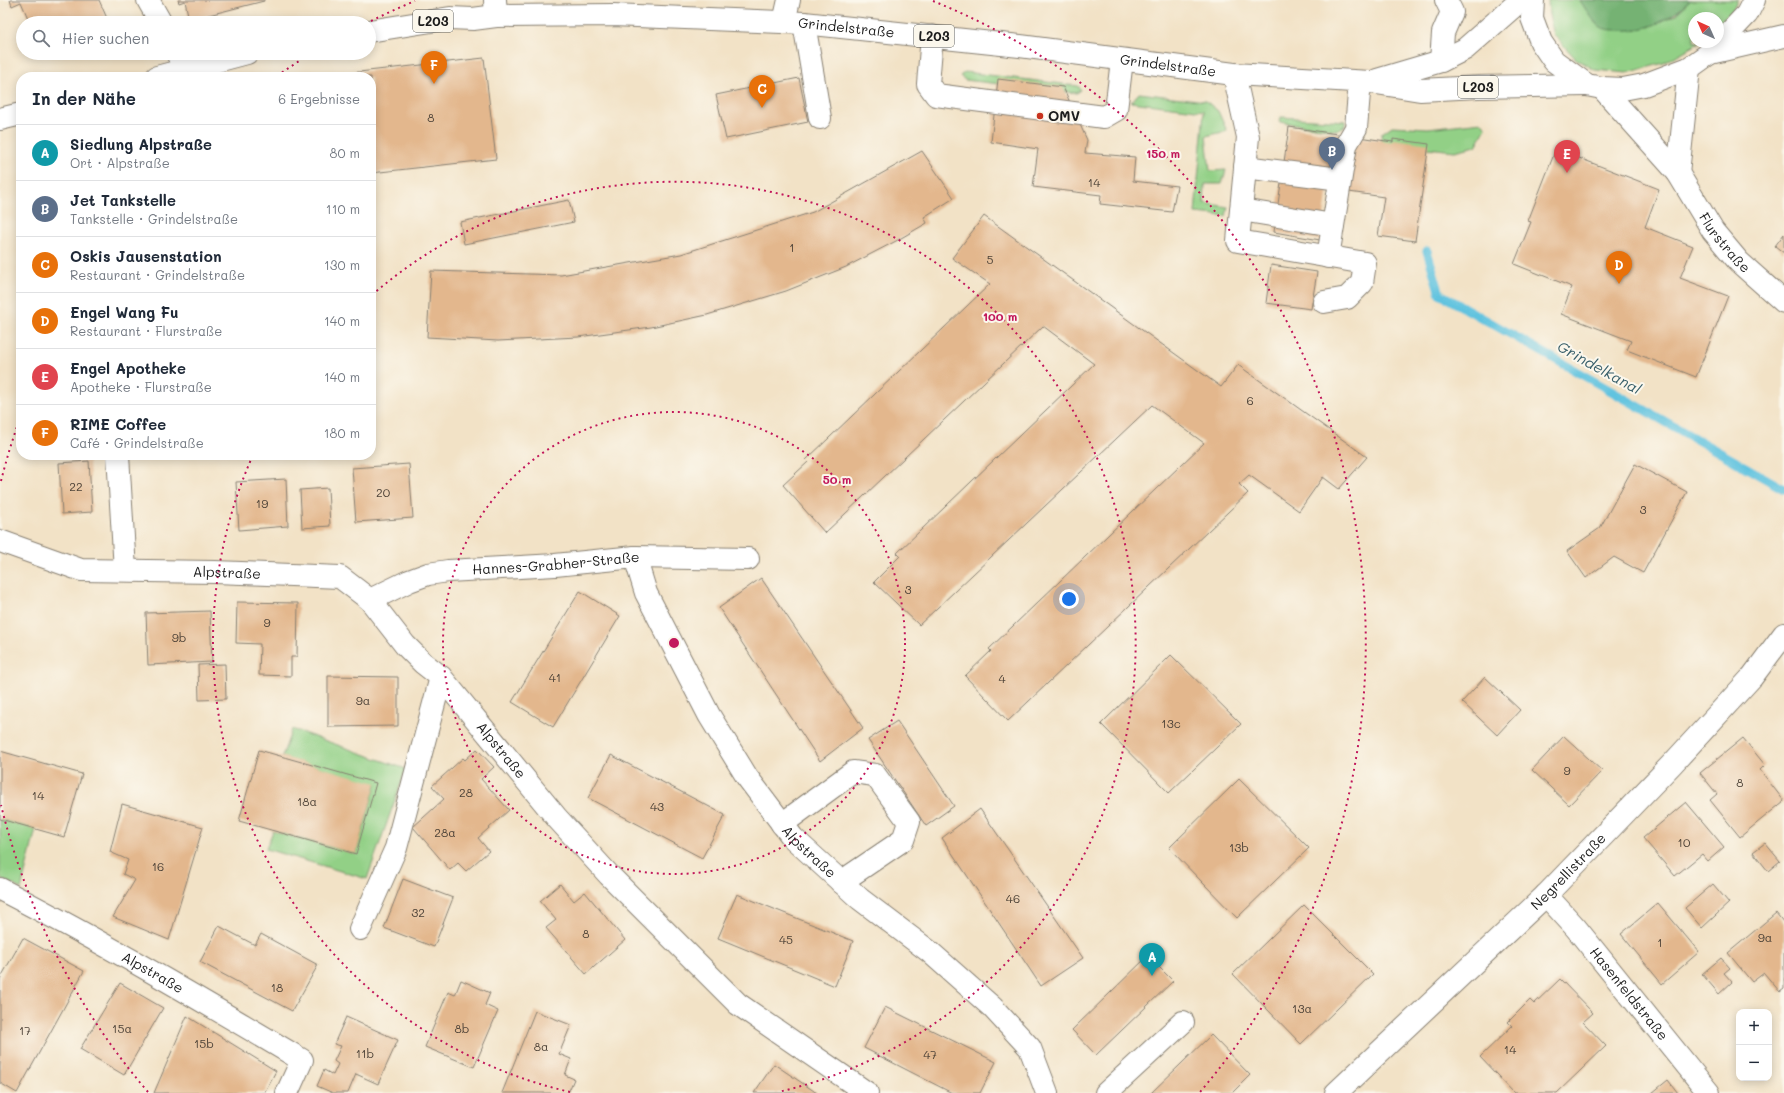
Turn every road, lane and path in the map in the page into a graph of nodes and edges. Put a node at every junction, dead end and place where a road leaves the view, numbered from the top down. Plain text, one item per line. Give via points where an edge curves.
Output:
1 (148, 0) edge
2 (789, 0) edge
3 (1446, 0) edge
4 (1521, 0) edge
5 (1533, 0) edge
6 (1754, 0) edge
7 (496, 8) edge
8 (157, 16) edge
9 (794, 23) junction
10 (376, 30) edge
11 (932, 36) junction
12 (1784, 36) edge
13 (1710, 53) junction
14 (1122, 60) junction
15 (181, 61) edge
16 (1441, 61) junction
17 (1689, 68) junction
18 (164, 72) edge
19 (1234, 74) junction
20 (1365, 82) junction
21 (1594, 87) junction
22 (16, 115) edge
23 (820, 118) dead end
24 (0, 119) edge
25 (1245, 166) junction
26 (1678, 173) junction
27 (1340, 179) junction
28 (1241, 210) junction
29 (1333, 225) junction
30 (1328, 257) junction
31 (1324, 302) dead end
32 (1784, 302) edge
33 (118, 460) edge
34 (0, 542) edge
35 (635, 557) junction
36 (748, 559) dead end
37 (125, 570) junction
38 (370, 600) junction
39 (1784, 634) edge
40 (441, 676) junction
41 (782, 824) junction
42 (841, 882) junction
43 (0, 890) edge
44 (1546, 896) junction
45 (360, 929) dead end
46 (1182, 1022) dead end
47 (287, 1093) edge
48 (867, 1093) edge
49 (1047, 1093) edge
50 (1106, 1093) edge
51 (1336, 1093) edge
52 (1709, 1093) edge

1 - 8 street
2 - 9 street
3 - 16 street via 1452,12 1443,33
4 - 16 street, Grindelstraße / L203 via 1465,49
5 - 21 street, Flurstraße via 1532,18 1541,42 1554,61
6 - 13 street via 1747,14
7 - 9 street, Grindelstraße / L203
7 - 10 street, Grindelstraße / L203 via 473,19 450,18
9 - 11 street, Grindelstraße / L203
9 - 23 street
11 - 14 street, Grindelstraße / L203
11 - 14 street via 928,84 936,95 1104,117 1116,110
12 - 13 street
13 - 17 street, Grindelstraße
14 - 19 street, Grindelstraße / L203
15 - 18 street
16 - 20 street, Grindelstraße / L203
17 - 21 street, Grindelstraße via 1644,85 1623,89
17 - 26 street
19 - 20 street, Grindelstraße / L203
19 - 25 street via 1248,137
20 - 21 street, Grindelstraße / L203 via 1420,90
20 - 27 street via 1356,128 1346,145
21 - 26 street, Flurstraße
22 - 24 street
25 - 27 street
25 - 28 street
26 - 32 street, Flurstraße via 1713,231 1740,262
27 - 29 street
28 - 29 street
28 - 30 street via 1238,241
29 - 30 street
30 - 31 street via 1365,263 1362,283 1347,298
33 - 37 street
34 - 37 street, Alpstraße via 81,570
35 - 36 street, Hannes-Grabher-Straße
35 - 38 street, Hannes-Grabher-Straße via 428,574
35 - 41 street, Alpstraße via 646,593 709,715 747,777
37 - 38 street, Alpstraße via 340,577
38 - 40 street, Alpstraße via 405,645
39 - 44 street, Negrellistraße via 1752,677
40 - 45 street via 396,848
40 - 48 street, Alpstraße via 557,818 738,1004
41 - 42 street, Alpstraße via 793,838
41 - 42 street via 853,772 874,775 909,822 903,840
42 - 49 street, Alpstraße via 930,952 992,1007 1030,1048
43 - 47 street, Alpstraße via 168,980 302,1060
44 - 51 street, Negrellistraße
44 - 52 street, Hasenfeldstraße via 1576,928
46 - 50 street

